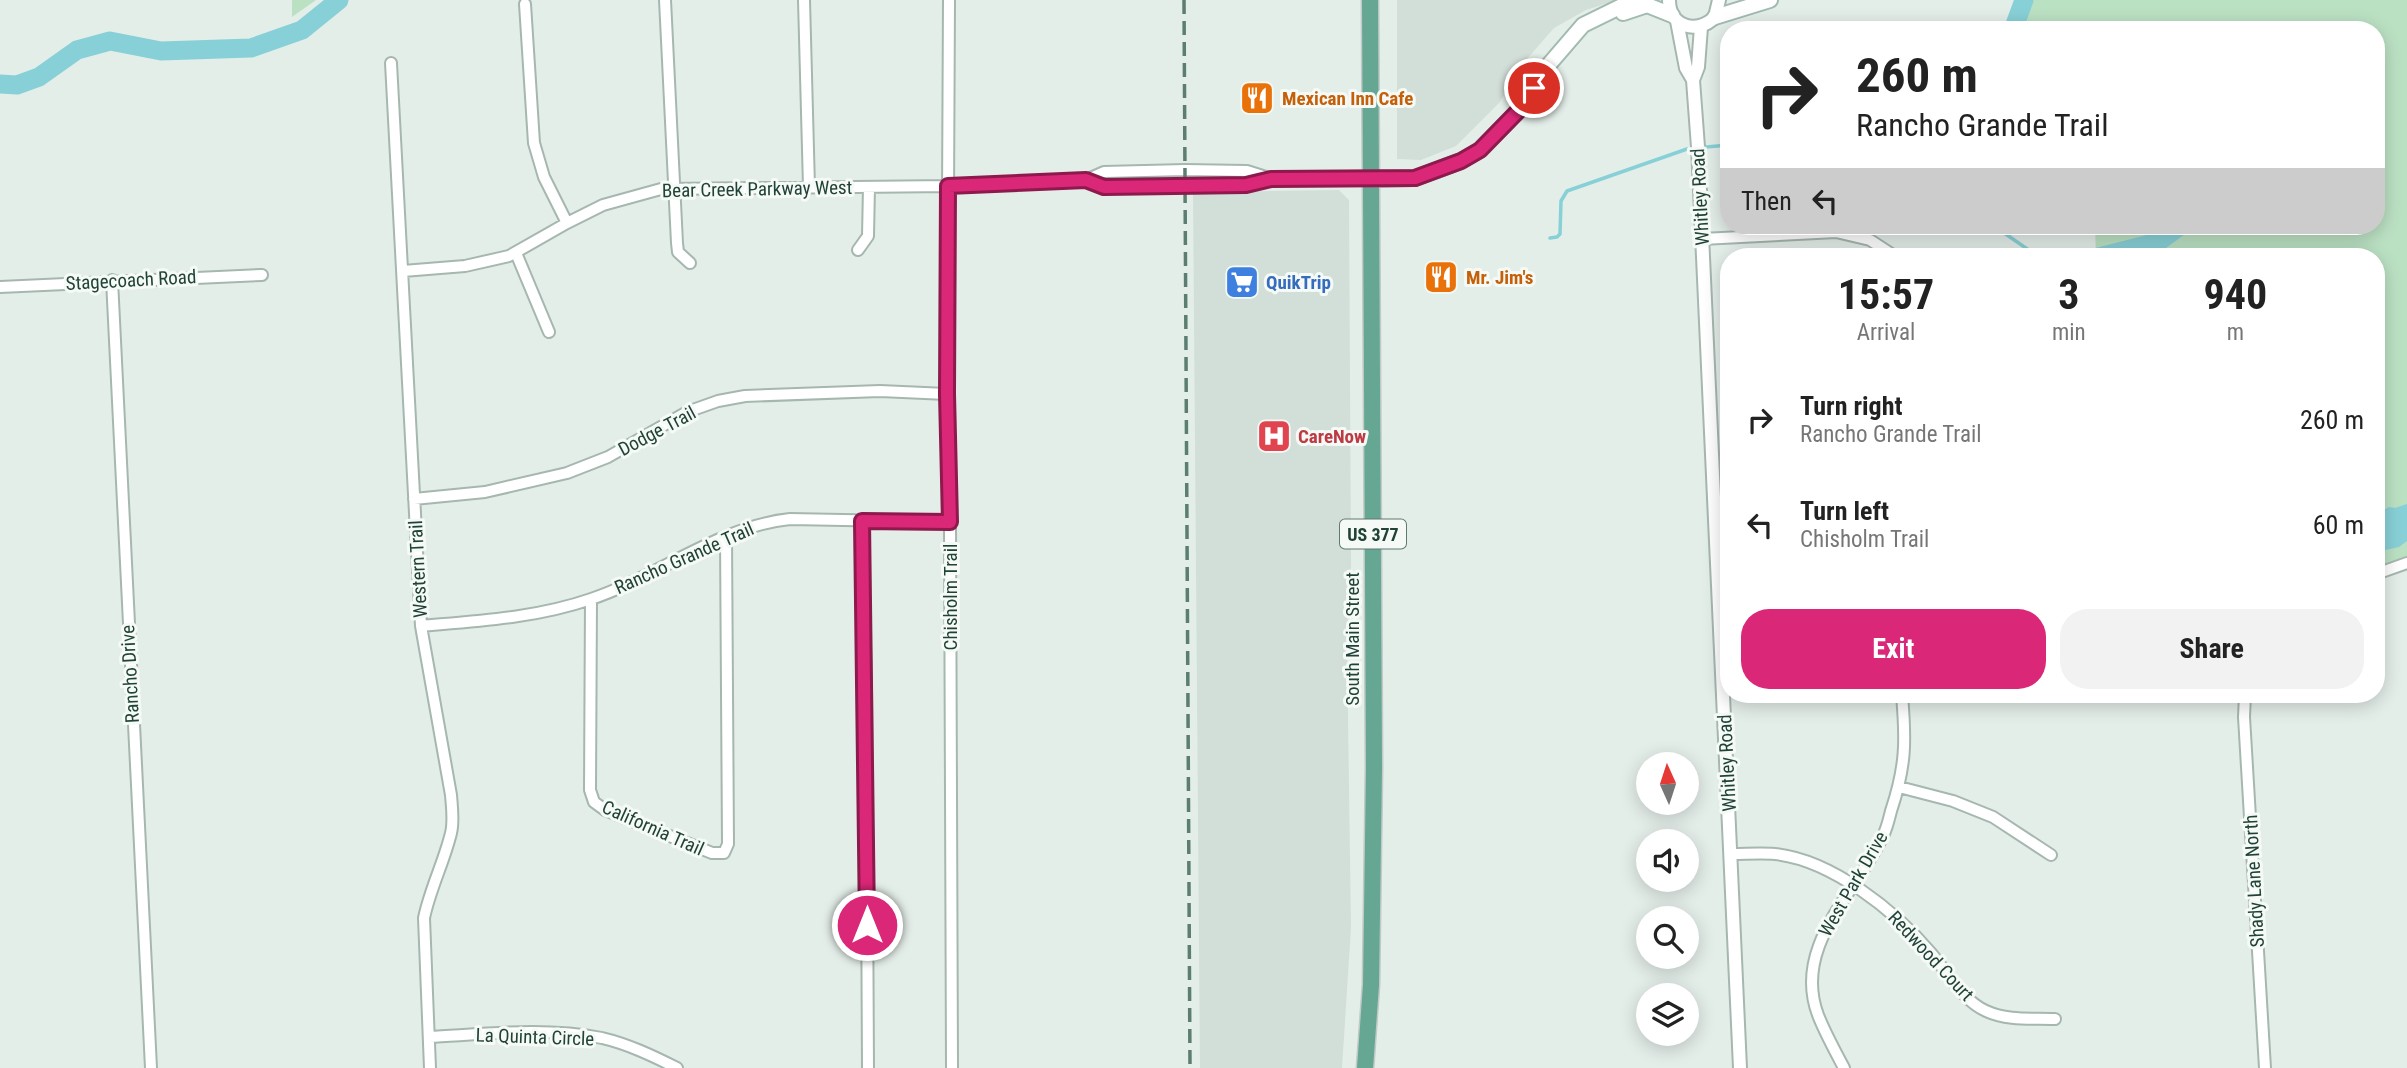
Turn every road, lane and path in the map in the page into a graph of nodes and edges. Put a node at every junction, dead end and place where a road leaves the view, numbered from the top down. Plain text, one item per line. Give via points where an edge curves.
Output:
1 (665, 0) edge
2 (804, 0) edge
3 (949, 0) edge
4 (1370, 0) edge
5 (1634, 0) edge
6 (1719, 0) edge
7 (1770, 0) edge
8 (525, 4) dead end
9 (1673, 12) edge
10 (1715, 17) junction
11 (1701, 27) junction
12 (1575, 36) junction
13 (391, 63) dead end
14 (1693, 80) junction
15 (1371, 179) junction
16 (948, 186) junction
17 (809, 187) junction
18 (869, 187) junction
19 (674, 188) junction
20 (567, 223) junction
21 (1779, 235) edge
22 (1849, 235) edge
23 (1702, 239) junction
24 (1882, 248) edge
25 (858, 250) dead end
26 (516, 253) junction
27 (690, 263) dead end
28 (403, 271) junction
29 (262, 275) dead end
30 (112, 280) junction
31 (0, 286) edge
32 (549, 332) dead end
33 (947, 394) junction
34 (414, 499) junction
35 (862, 521) junction
36 (950, 522) junction
37 (1715, 526) junction
38 (1720, 526) edge
39 (726, 537) junction
40 (2407, 563) edge
41 (2385, 571) edge
42 (591, 599) junction
43 (1720, 622) edge
44 (421, 626) junction
45 (1724, 703) edge
46 (1902, 703) edge
47 (2245, 703) edge
48 (1899, 787) junction
49 (1732, 854) junction
50 (2051, 855) dead end
51 (1853, 886) junction
52 (2055, 1019) dead end
53 (429, 1037) junction
54 (151, 1068) edge
55 (430, 1068) edge
56 (677, 1068) edge
57 (868, 1068) edge
58 (952, 1068) edge
59 (1365, 1068) edge
60 (1740, 1068) edge
61 (1844, 1068) edge
62 (2265, 1068) edge

1 - 19 street
2 - 17 street
3 - 16 street, Chisholm Trail
4 - 15 main road, South Main Street / US 377
5 - 12 main road via 1583,25
6 - 10 street
7 - 10 main road
8 - 20 street via 534,143 544,177
9 - 11 street via 1684,26
9 - 12 main road via 1647,5
9 - 14 street, Whitley Road
10 - 11 street
11 - 14 street, Whitley Road
12 - 15 main road via 1546,68 1521,108 1480,150 1415,178
13 - 28 street, Western Trail
14 - 23 street, Whitley Road
15 - 16 street, Bear Creek Parkway West via 1271,179 1246,185 1104,187 1086,180
15 - 59 main road, South Main Street / US 377 via 1374,767 1371,985
16 - 18 street, Bear Creek Parkway West
16 - 33 street, Chisholm Trail
17 - 18 street, Bear Creek Parkway West
17 - 19 street, Bear Creek Parkway West
18 - 25 street via 869,236
19 - 20 street, Bear Creek Parkway West via 603,205
19 - 27 street via 678,252
20 - 26 street, Bear Creek Parkway West
21 - 23 street
22 - 24 street
23 - 37 street, Whitley Road
26 - 28 street, Bear Creek Parkway West via 465,266
26 - 32 street
28 - 34 street, Western Trail
29 - 30 street, Stagecoach Road
30 - 31 street, Stagecoach Road
30 - 54 street, Rancho Drive
33 - 34 street, Dodge Trail via 880,391 718,401 567,473 485,492
33 - 36 street, Chisholm Trail
34 - 44 street, Western Trail
35 - 36 street, Rancho Grande Trail
35 - 39 street, Rancho Grande Trail via 769,521
35 - 57 street
36 - 58 street, Chisholm Trail
37 - 38 street
37 - 43 street, Whitley Road
39 - 42 street, Rancho Grande Trail
39 - 42 street, California Trail via 729,762 728,844 724,853 712,853 594,802 590,790
40 - 41 street
42 - 44 street, Rancho Grande Trail via 503,620
44 - 53 street, Western Trail via 453,815 424,918
45 - 49 street, Whitley Road
46 - 48 street, West Park Drive via 1905,756
47 - 62 street, Shady Lane North
48 - 50 street via 1993,817
48 - 51 street, West Park Drive via 1884,835
49 - 51 street, Redwood Court via 1777,854 1806,862
49 - 60 street, Whitley Road
51 - 52 street, Redwood Court via 1910,929 1983,1010 2016,1019
51 - 61 street, West Park Drive via 1819,943 1813,973 1818,1015
53 - 55 street, Western Trail
53 - 56 street, La Quinta Circle via 567,1034 613,1042

